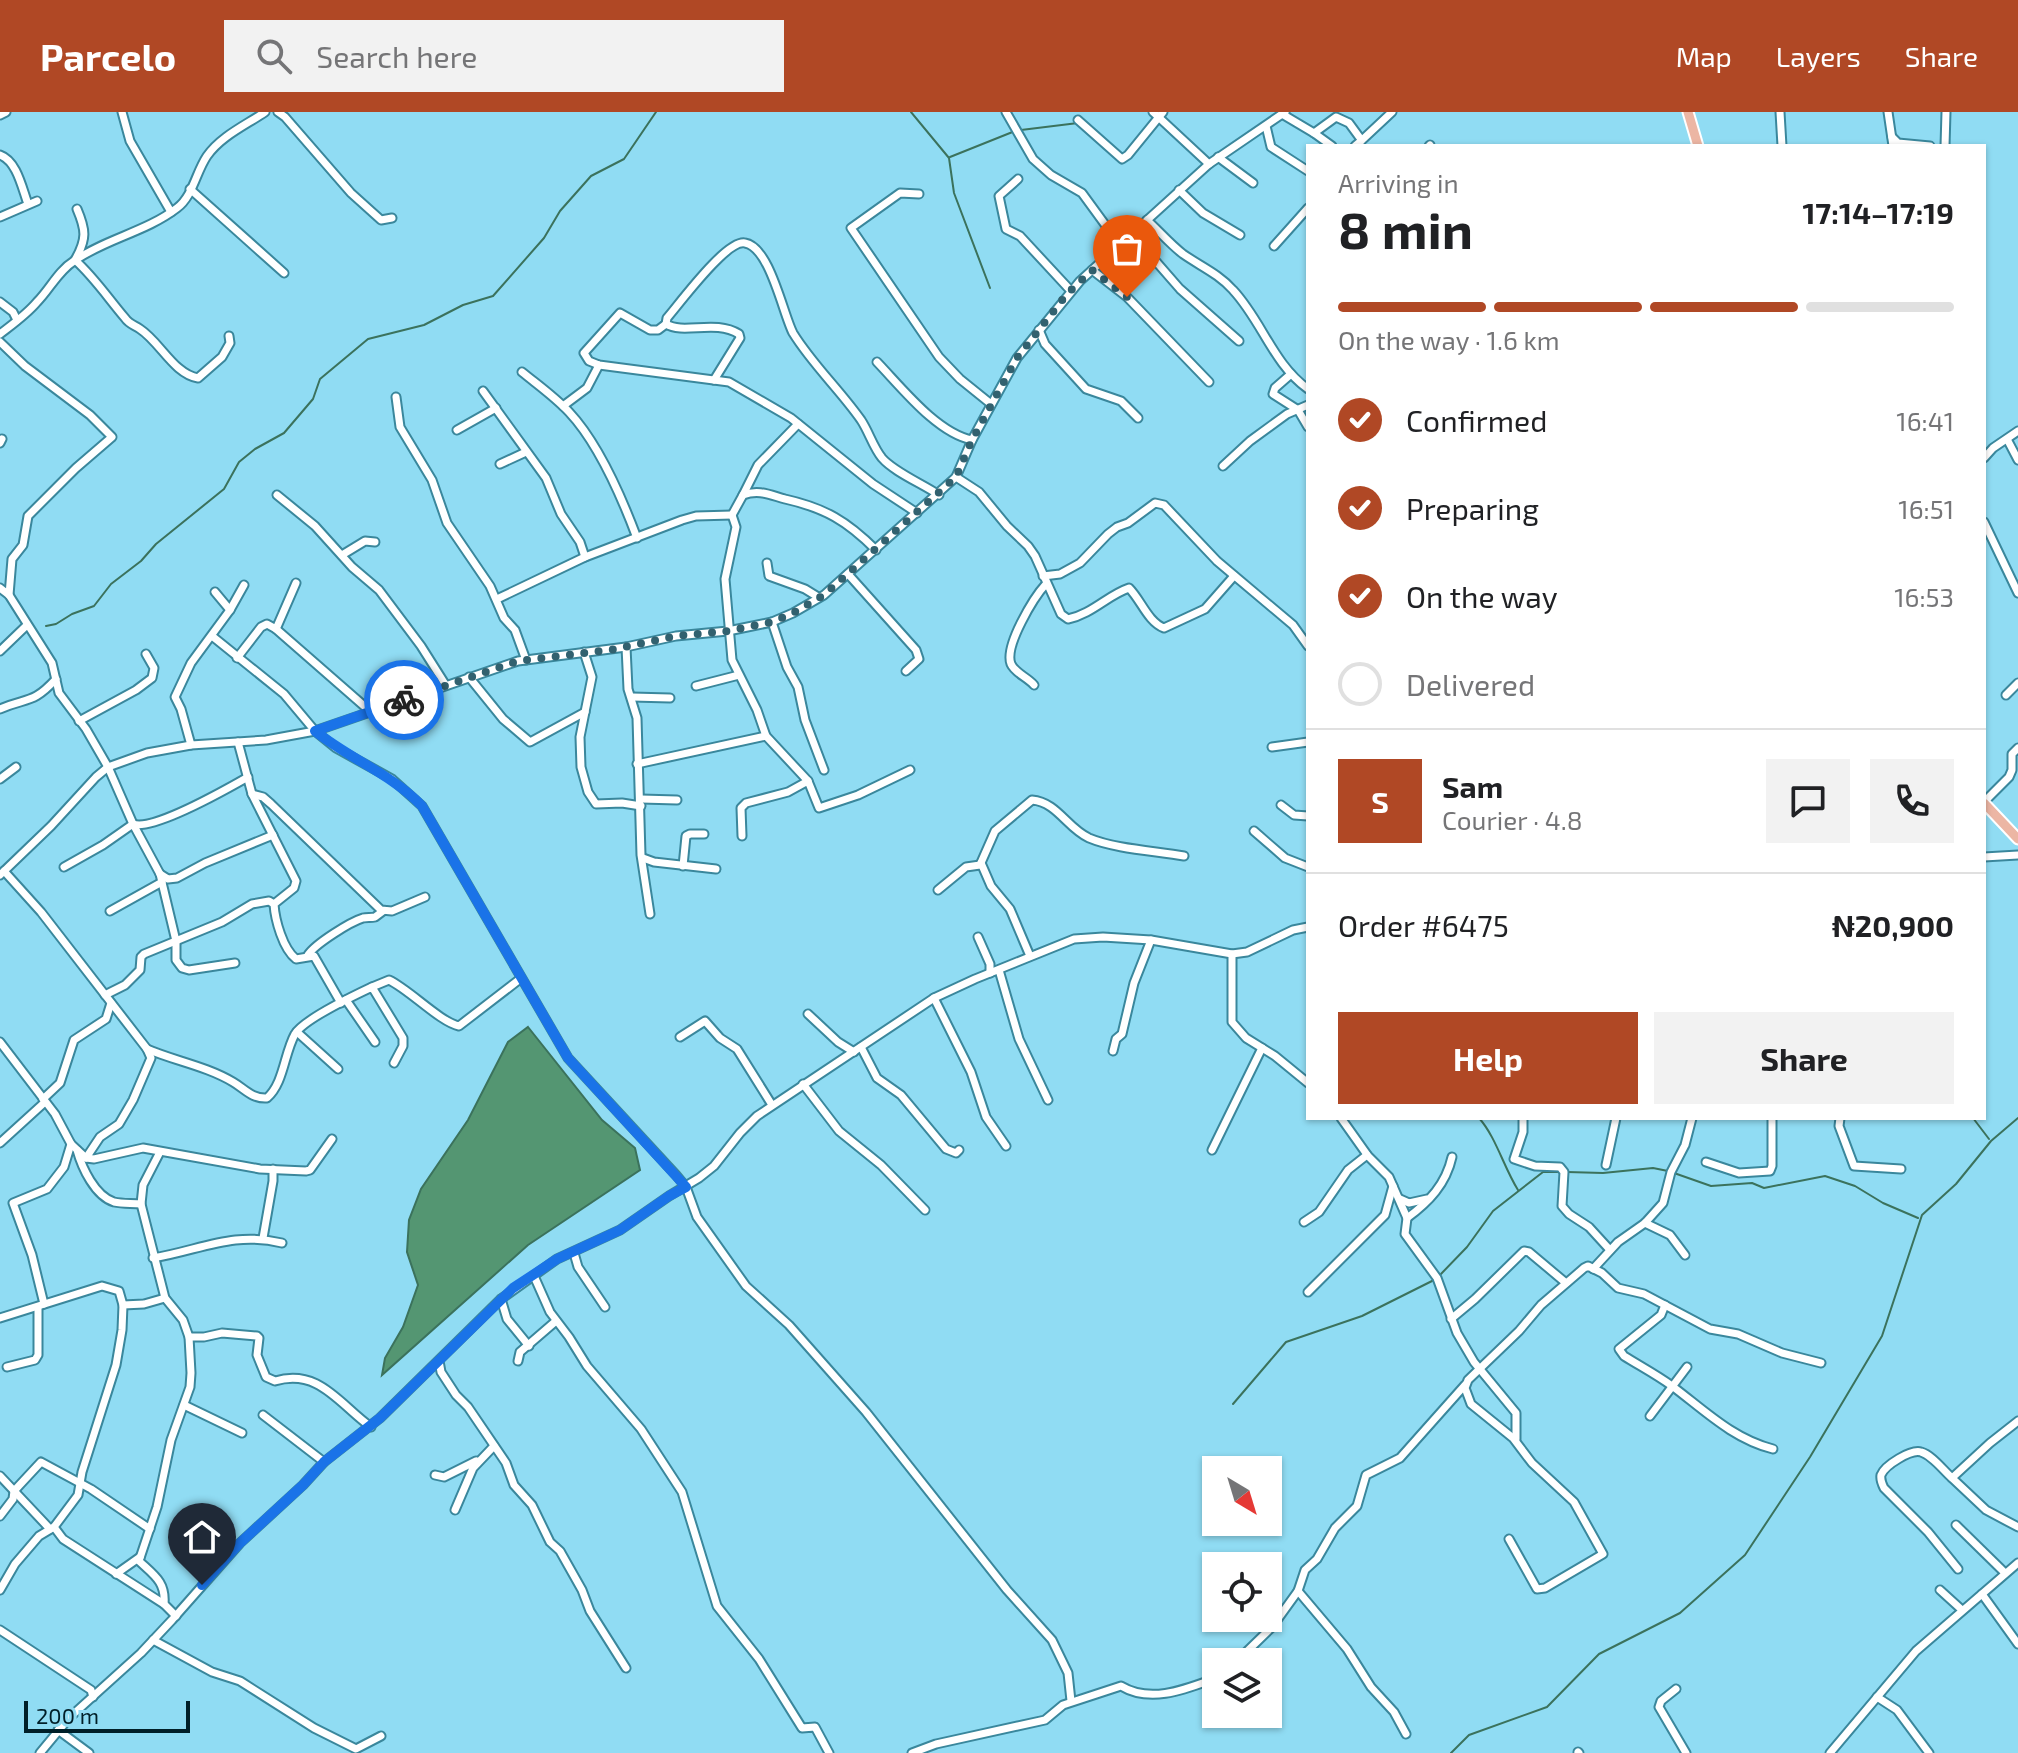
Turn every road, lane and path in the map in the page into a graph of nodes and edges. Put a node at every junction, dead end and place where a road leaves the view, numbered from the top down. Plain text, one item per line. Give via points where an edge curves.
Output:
1 (6, 112) edge
2 (122, 112) edge
3 (265, 112) edge
4 (278, 112) edge
5 (1006, 112) edge
6 (1269, 112) edge
7 (1392, 112) edge
8 (1688, 112) edge
9 (1780, 112) edge
10 (1888, 112) edge
11 (1946, 112) edge
12 (1159, 114) edge
13 (0, 115) edge
14 (1281, 115) edge
15 (1078, 120) dead end
16 (1266, 126) junction
17 (1314, 133) junction
18 (1893, 142) edge
19 (1358, 143) edge
20 (1329, 144) edge
21 (1697, 144) edge
22 (1782, 144) edge
23 (1945, 144) edge
24 (0, 155) edge
25 (1218, 157) junction
26 (1209, 164) junction
27 (1306, 170) edge
28 (1018, 179) dead end
29 (1253, 183) dead end
30 (190, 189) junction
31 (1179, 190) junction
32 (919, 194) dead end
33 (37, 201) dead end
34 (28, 204) junction
35 (77, 209) dead end
36 (1306, 210) edge
37 (171, 212) junction
38 (0, 217) edge
39 (392, 218) dead end
40 (1147, 220) junction
41 (1132, 234) junction
42 (1240, 235) dead end
43 (1120, 245) junction
44 (1274, 246) dead end
45 (75, 260) junction
46 (1092, 270) junction
47 (284, 273) dead end
48 (1071, 291) junction
49 (0, 302) edge
50 (17, 320) junction
51 (666, 324) junction
52 (1039, 330) junction
53 (0, 334) edge
54 (229, 336) dead end
55 (1239, 341) dead end
56 (0, 342) edge
57 (877, 362) dead end
58 (599, 365) junction
59 (522, 372) dead end
60 (1291, 374) junction
61 (714, 380) junction
62 (1209, 382) dead end
63 (1306, 387) edge
64 (483, 391) dead end
65 (396, 397) dead end
66 (991, 404) junction
67 (563, 406) junction
68 (1306, 406) edge
69 (496, 408) junction
70 (1298, 410) junction
71 (1138, 418) dead end
72 (798, 424) junction
73 (1306, 424) edge
74 (457, 430) dead end
75 (2018, 431) edge
76 (2007, 439) junction
77 (972, 440) junction
78 (526, 452) junction
79 (1986, 456) edge
80 (2018, 460) edge
81 (500, 464) dead end
82 (1223, 466) dead end
83 (956, 477) junction
84 (277, 495) dead end
85 (743, 495) junction
86 (939, 495) junction
87 (917, 513) junction
88 (732, 515) junction
89 (1986, 526) edge
90 (637, 538) junction
91 (375, 542) dead end
92 (876, 550) junction
93 (342, 555) junction
94 (585, 557) junction
95 (767, 563) dead end
96 (848, 574) junction
97 (1234, 576) junction
98 (1045, 580) junction
99 (296, 583) dead end
100 (244, 585) dead end
101 (0, 588) edge
102 (2017, 589) edge
103 (215, 592) dead end
104 (9, 595) junction
105 (818, 597) junction
106 (497, 599) junction
107 (230, 610) junction
108 (772, 622) junction
109 (26, 626) junction
110 (276, 629) junction
111 (728, 631) junction
112 (212, 636) junction
113 (1306, 643) edge
114 (626, 647) junction
115 (0, 651) edge
116 (584, 652) junction
117 (146, 654) dead end
118 (237, 658) junction
119 (526, 660) junction
120 (906, 671) dead end
121 (739, 675) junction
122 (469, 677) junction
123 (56, 678) junction
124 (2018, 683) edge
125 (445, 684) junction
126 (1034, 685) dead end
127 (696, 686) dead end
128 (2006, 695) dead end
129 (632, 697) junction
130 (670, 698) dead end
131 (0, 709) edge
132 (374, 711) junction
133 (585, 712) junction
134 (79, 721) junction
135 (390, 722) dead end
136 (315, 731) junction
137 (766, 736) junction
138 (238, 742) junction
139 (1306, 742) edge
140 (191, 745) junction
141 (1272, 747) dead end
142 (2018, 748) edge
143 (637, 764) junction
144 (16, 767) dead end
145 (108, 767) junction
146 (824, 770) dead end
147 (910, 770) dead end
148 (248, 777) junction
149 (0, 779) edge
150 (808, 781) junction
151 (252, 794) junction
152 (677, 800) dead end
153 (1986, 800) edge
154 (641, 803) junction
155 (1986, 804) edge
156 (1281, 805) dead end
157 (1306, 816) edge
158 (133, 824) junction
159 (1254, 831) dead end
160 (704, 834) dead end
161 (273, 835) junction
162 (742, 836) dead end
163 (2018, 839) edge
164 (2018, 855) edge
165 (1184, 856) dead end
166 (1986, 857) edge
167 (643, 858) junction
168 (683, 866) junction
169 (1306, 866) edge
170 (64, 867) dead end
171 (981, 867) junction
172 (716, 869) dead end
173 (2, 873) edge
174 (161, 878) junction
175 (938, 890) dead end
176 (425, 897) dead end
177 (274, 904) junction
178 (110, 911) dead end
179 (383, 911) junction
180 (650, 914) dead end
181 (1306, 927) edge
182 (978, 937) dead end
183 (1151, 940) junction
184 (176, 941) junction
185 (1232, 954) junction
186 (308, 955) junction
187 (1030, 956) junction
188 (235, 963) dead end
189 (999, 970) junction
190 (988, 974) junction
191 (520, 979) junction
192 (372, 987) junction
193 (105, 995) junction
194 (934, 998) junction
195 (344, 1002) junction
196 (111, 1003) junction
197 (808, 1014) dead end
198 (297, 1032) junction
199 (680, 1037) dead end
200 (0, 1042) edge
201 (375, 1042) dead end
202 (1262, 1048) junction
203 (147, 1049) junction
204 (858, 1049) junction
205 (1113, 1051) dead end
206 (394, 1063) dead end
207 (338, 1069) dead end
208 (1306, 1081) edge
209 (803, 1084) junction
210 (1048, 1100) dead end
211 (44, 1101) junction
212 (772, 1105) junction
213 (1342, 1120) edge
214 (1523, 1120) edge
215 (1616, 1120) edge
216 (1691, 1120) edge
217 (1772, 1120) edge
218 (1840, 1120) edge
219 (332, 1139) dead end
220 (0, 1143) edge
221 (1006, 1146) dead end
222 (74, 1147) junction
223 (959, 1150) dead end
224 (1212, 1150) dead end
225 (160, 1152) junction
226 (1367, 1155) junction
227 (1452, 1157) dead end
228 (86, 1158) junction
229 (1706, 1162) dead end
230 (1606, 1165) dead end
231 (273, 1169) junction
232 (1901, 1169) dead end
233 (1393, 1186) junction
234 (686, 1187) junction
235 (1400, 1199) junction
236 (1430, 1199) junction
237 (141, 1204) junction
238 (925, 1210) dead end
239 (1407, 1218) junction
240 (1304, 1222) dead end
241 (1645, 1223) junction
242 (263, 1238) junction
243 (282, 1243) dead end
244 (1610, 1250) junction
245 (574, 1253) junction
246 (1685, 1255) dead end
247 (153, 1258) junction
248 (1593, 1269) junction
249 (534, 1276) junction
250 (1566, 1283) junction
251 (1308, 1292) dead end
252 (165, 1298) junction
253 (501, 1299) junction
254 (123, 1305) junction
255 (1665, 1305) junction
256 (41, 1306) junction
257 (605, 1307) dead end
258 (0, 1318) edge
259 (1451, 1319) junction
260 (556, 1321) junction
261 (189, 1337) junction
262 (529, 1346) junction
263 (439, 1361) junction
264 (518, 1361) dead end
265 (1821, 1363) dead end
266 (7, 1367) dead end
267 (1687, 1367) dead end
268 (1480, 1368) junction
269 (1466, 1384) junction
270 (1672, 1386) junction
271 (184, 1405) junction
272 (263, 1415) dead end
273 (1650, 1416) dead end
274 (2018, 1421) edge
275 (371, 1427) junction
276 (242, 1433) dead end
277 (1516, 1441) junction
278 (494, 1446) junction
279 (1773, 1449) dead end
280 (478, 1461) junction
281 (324, 1462) junction
282 (451, 1474) junction
283 (435, 1475) dead end
284 (0, 1476) edge
285 (1952, 1478) junction
286 (468, 1479) junction
287 (79, 1484) junction
288 (14, 1491) junction
289 (455, 1510) dead end
290 (0, 1516) edge
291 (1956, 1525) dead end
292 (2018, 1527) edge
293 (52, 1528) junction
294 (150, 1529) junction
295 (1509, 1539) dead end
296 (140, 1557) junction
297 (2018, 1563) edge
298 (1958, 1569) dead end
299 (2005, 1573) junction
300 (116, 1574) junction
301 (0, 1590) edge
302 (1940, 1590) dead end
303 (1298, 1591) junction
304 (1982, 1594) junction
305 (164, 1604) junction
306 (1962, 1610) junction
307 (176, 1616) junction
308 (0, 1630) edge
309 (153, 1640) junction
310 (2018, 1644) edge
311 (1250, 1648) edge
312 (626, 1668) dead end
313 (1202, 1682) edge
314 (1676, 1689) dead end
315 (93, 1697) junction
316 (1877, 1697) junction
317 (1071, 1701) junction
318 (58, 1730) junction
319 (1406, 1734) dead end
320 (381, 1736) dead end
321 (356, 1751) edge
322 (40, 1753) edge
323 (89, 1753) edge
324 (829, 1753) edge
325 (912, 1753) edge
326 (1686, 1753) edge
327 (1830, 1753) edge
328 (1929, 1753) edge

1 - 13 street
2 - 37 street via 130,141
3 - 30 street via 212,149
4 - 39 street via 358,201 381,220
5 - 43 street via 1033,159 1082,193
6 - 14 street
7 - 19 street
8 - 21 main road
9 - 22 street
10 - 18 street
11 - 23 street
12 - 15 street via 1122,159
12 - 26 street
14 - 16 street
14 - 17 street
16 - 25 street
16 - 27 street via 1269,145
17 - 19 street via 1336,117 1349,123
17 - 20 street
24 - 34 street via 13,166
25 - 26 street
25 - 29 street
26 - 31 street
28 - 48 street via 999,196 1006,229 1020,236
30 - 37 street
30 - 47 street
31 - 40 street
31 - 42 street via 1203,213
32 - 66 street via 900,193 851,228 939,357
33 - 34 street
34 - 38 street
35 - 45 street via 86,230
36 - 44 street
37 - 45 street
40 - 41 street
40 - 60 street via 1234,290
41 - 43 street
41 - 55 street via 1180,289
43 - 46 street
45 - 50 street
45 - 54 street via 126,321 193,377 222,357
46 - 48 street
46 - 62 street via 1127,297
48 - 52 street
49 - 50 street
50 - 53 street
51 - 58 street via 650,330 620,313 584,353
51 - 61 street via 708,325 739,334
51 - 86 street via 731,246 750,244 783,298 793,332 860,419 882,458
52 - 66 street
52 - 71 street via 1045,344 1086,389 1121,401
56 - 104 street via 112,437 28,516 23,545 12,559
57 - 77 street via 956,437
58 - 61 street
58 - 67 street via 587,388
59 - 67 street
60 - 63 street
60 - 70 street via 1273,394
61 - 72 street via 729,382
64 - 69 street
65 - 106 street via 400,427 432,480 447,523
66 - 77 street
67 - 90 street via 590,441
68 - 70 street
69 - 74 street
69 - 78 street
70 - 73 street
70 - 82 street
72 - 85 street via 758,465
72 - 87 street
75 - 76 street
76 - 79 street
76 - 80 street
77 - 83 street
78 - 81 street
78 - 94 street via 546,478
83 - 86 street
83 - 98 street via 979,492 1028,546
84 - 93 street
85 - 88 street
85 - 92 street via 756,492 815,506
86 - 87 street
87 - 92 street
88 - 90 street via 696,516
88 - 111 street via 736,527 725,579
89 - 102 street
90 - 94 street
91 - 93 street via 365,541
92 - 96 street
93 - 125 street via 394,610
94 - 106 street
95 - 105 street via 772,578
96 - 105 street
96 - 120 street via 918,655
97 - 98 street via 1184,523 1155,503 1108,534 1080,563
97 - 98 street via 1205,609 1164,628 1129,588 1068,619
97 - 113 street via 1293,625
98 - 126 street via 1010,655 1012,665
99 - 110 street
100 - 107 street
101 - 104 street
103 - 107 street
104 - 109 street
105 - 108 street
106 - 119 street
107 - 112 street
108 - 111 street
108 - 146 street
109 - 115 street
109 - 123 street via 52,663
110 - 118 street via 261,627
110 - 132 street
111 - 114 street
111 - 121 street
112 - 118 street
112 - 140 street via 175,697
114 - 116 street
114 - 129 street
116 - 119 street
116 - 133 street via 592,677
117 - 134 street via 154,668 152,678
118 - 136 street via 284,694
119 - 122 street
121 - 127 street
121 - 137 street
122 - 125 street
122 - 133 street via 530,742
123 - 131 street via 39,696
123 - 134 street via 59,693
124 - 128 street
125 - 132 street
129 - 130 street
129 - 143 street
132 - 135 street
132 - 136 street
133 - 154 street via 581,767 592,801
134 - 145 street
136 - 138 street
136 - 191 street via 392,779 422,806
137 - 143 street
137 - 150 street
138 - 140 street
138 - 148 street
139 - 141 street
140 - 145 street
142 - 153 street via 2009,777
143 - 154 street
144 - 149 street
145 - 158 street
145 - 173 street
147 - 150 street via 819,808
148 - 151 street
148 - 158 street via 164,820
150 - 162 street via 743,805
151 - 161 street
151 - 179 street via 271,804
152 - 154 street
154 - 167 street
155 - 163 main road
156 - 157 street
158 - 170 street
158 - 174 street
159 - 169 street via 1285,858
160 - 168 street via 686,836
161 - 174 street via 177,878
161 - 177 street via 296,881
164 - 166 street
165 - 171 street via 1100,842 1078,832 1048,804 1032,800 995,831
167 - 168 street
167 - 180 street
168 - 172 street
171 - 175 street via 966,867
171 - 187 street via 1010,909
173 - 193 street via 41,912
174 - 178 street
174 - 184 street
176 - 179 street
177 - 184 street via 252,904
177 - 186 street via 291,955
179 - 186 street via 343,929
181 - 185 street
182 - 190 street via 992,971
183 - 185 street
183 - 187 street via 1088,937
183 - 205 street
184 - 188 street via 176,960 182,968
184 - 193 street via 144,954 140,970
185 - 202 street via 1232,1022
186 - 195 street via 314,956
187 - 189 street
189 - 190 street
189 - 210 street via 1019,1039
190 - 194 street
191 - 192 street via 459,1026 389,980
191 - 234 street via 568,1058
192 - 195 street
192 - 206 street via 403,1038
193 - 196 street
194 - 204 street
194 - 221 street via 971,1072 986,1117
195 - 198 street
195 - 201 street
196 - 203 street
196 - 211 street via 106,1019 74,1040 60,1083
197 - 204 street via 838,1042
198 - 203 street via 275,1088 265,1099 207,1069
198 - 207 street
199 - 212 street via 705,1021 737,1049
200 - 211 street
202 - 208 street
202 - 224 street
203 - 228 street via 151,1058 133,1100 119,1124 100,1137
204 - 209 street
204 - 223 street via 877,1078 901,1095 946,1149
209 - 212 street
209 - 238 street via 839,1131
211 - 220 street
211 - 222 street
212 - 234 street via 749,1123 714,1166
213 - 226 street
214 - 244 street via 1514,1159 1560,1167 1562,1206
215 - 230 street
216 - 241 street via 1663,1203
217 - 229 street via 1770,1171 1737,1173
218 - 232 street via 1854,1166
219 - 231 street via 310,1170
222 - 228 street
222 - 237 street via 84,1174 103,1196
222 - 256 street via 47,1189 13,1203 32,1255
225 - 228 street via 143,1148
225 - 231 street
225 - 237 street via 143,1185
226 - 233 street
226 - 240 street via 1348,1170 1319,1212
227 - 236 street via 1445,1181
231 - 242 street
233 - 235 street
233 - 251 street via 1385,1215
234 - 245 street
234 - 317 street via 697,1217 746,1286 789,1325 866,1412 1052,1640 1068,1673
235 - 236 street
235 - 239 street
236 - 239 street
237 - 247 street
239 - 259 street via 1405,1234 1440,1283
241 - 244 street
241 - 246 street via 1670,1235
242 - 243 street
242 - 247 street via 238,1238
244 - 248 street
245 - 249 street
245 - 257 street
247 - 252 street
248 - 250 street via 1584,1268
248 - 255 street via 1618,1288
249 - 253 street
249 - 260 street
250 - 259 street via 1524,1251
250 - 268 street
252 - 254 street
252 - 261 street
253 - 262 street via 507,1319
253 - 263 street
254 - 256 street via 119,1291 102,1286
254 - 287 street via 116,1365
255 - 265 street via 1710,1329
255 - 270 street via 1661,1315 1619,1349
256 - 258 street
256 - 266 street via 38,1355 32,1363
259 - 268 street
260 - 262 street
260 - 324 street via 641,1429 682,1492 713,1598 725,1619 759,1659 802,1728 815,1727
261 - 271 street via 190,1387
261 - 275 street via 257,1336 257,1355 266,1377 302,1378 326,1388
262 - 264 street
263 - 275 street
263 - 278 street via 441,1372
267 - 270 street
268 - 269 street
268 - 277 street via 1516,1413
269 - 277 street via 1471,1404
269 - 303 street via 1400,1458 1366,1475 1357,1506 1305,1570
270 - 273 street
270 - 279 street via 1710,1418
271 - 276 street
271 - 294 street
272 - 281 street
274 - 285 street
275 - 281 street
277 - 295 street via 1574,1502 1603,1553 1537,1589
278 - 280 street
278 - 312 street
280 - 282 street
280 - 286 street
281 - 307 street via 240,1543
282 - 283 street
282 - 286 street
284 - 288 street
285 - 292 street via 1986,1510
285 - 298 street via 1922,1452 1913,1452 1886,1470 1881,1481
286 - 289 street
287 - 288 street via 41,1462
287 - 293 street via 78,1495
287 - 294 street
288 - 290 street
288 - 293 street
291 - 299 street
293 - 300 street
293 - 301 street via 15,1564
294 - 296 street
296 - 300 street
296 - 305 street via 164,1588
297 - 299 street
299 - 304 street
300 - 305 street
302 - 306 street
303 - 311 street
303 - 319 street via 1347,1649
304 - 306 street
304 - 310 street
305 - 307 street
306 - 316 street via 1916,1651
307 - 309 street
308 - 315 street via 91,1690
309 - 315 street
309 - 321 street via 240,1681
313 - 317 street via 1158,1695 1121,1686
314 - 326 street via 1659,1707
315 - 318 street
316 - 327 street
316 - 328 street via 1897,1710
317 - 325 street via 1045,1720
318 - 322 street
318 - 323 street
320 - 321 street

